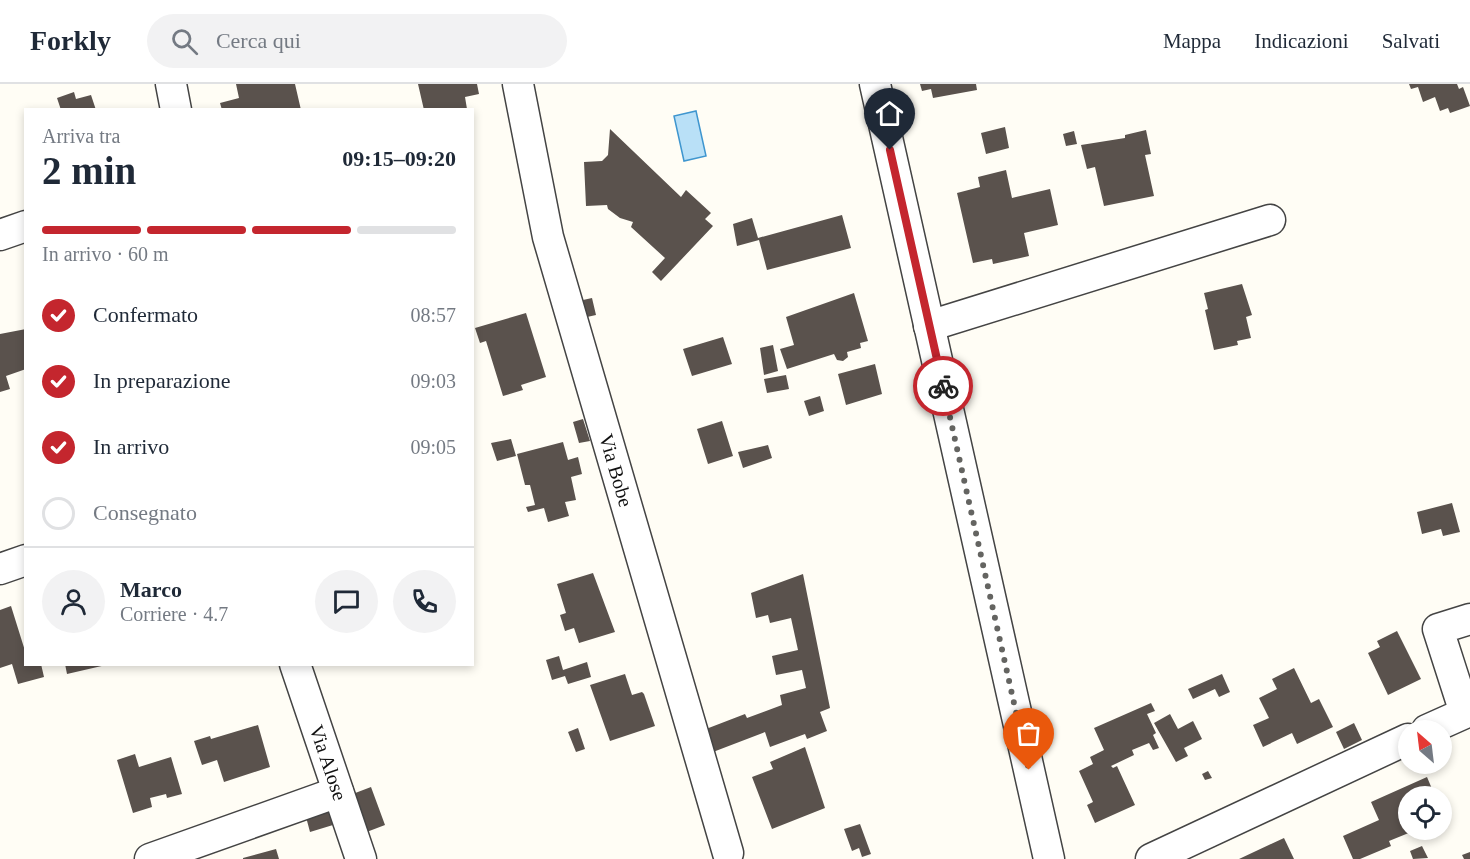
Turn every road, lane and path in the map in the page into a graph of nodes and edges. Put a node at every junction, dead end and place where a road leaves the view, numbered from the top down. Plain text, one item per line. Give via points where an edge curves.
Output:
1 (171, 84) edge
2 (518, 84) edge
3 (875, 84) edge
4 (176, 108) edge
5 (1270, 220) dead end
6 (24, 227) edge
7 (0, 235) edge
8 (929, 326) junction
9 (24, 561) edge
10 (0, 569) edge
11 (1470, 619) edge
12 (296, 666) edge
13 (1449, 720) edge
14 (1398, 744) edge
15 (338, 792) junction
16 (728, 853) dead end
17 (150, 859) edge
18 (361, 859) edge
19 (1049, 859) edge
20 (1151, 859) edge

1 - 4 street
2 - 16 street, Via Bobe via 548,237
3 - 8 street
5 - 8 street
6 - 7 street
8 - 19 street
9 - 10 street
11 - 13 street via 1438,629 1465,713
12 - 15 street, Via Alose
14 - 20 street
15 - 17 street
15 - 18 street, Via Alose

